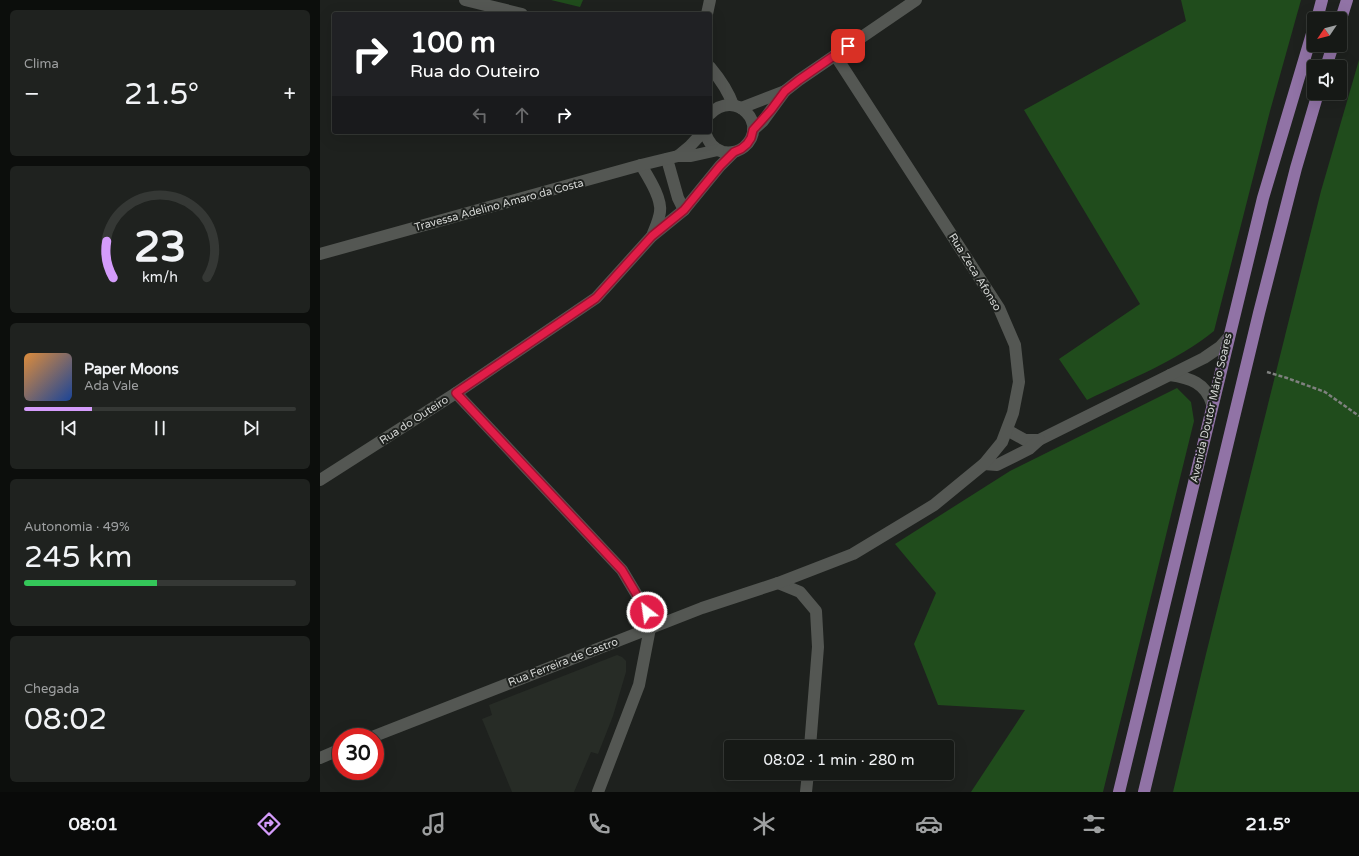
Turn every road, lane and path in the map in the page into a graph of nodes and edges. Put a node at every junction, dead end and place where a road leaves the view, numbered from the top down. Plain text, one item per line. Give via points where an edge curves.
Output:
1 (466, 0) edge
2 (710, 0) edge
3 (916, 0) edge
4 (1322, 0) edge
5 (1347, 0) edge
6 (514, 12) edge
7 (707, 12) edge
8 (1318, 12) edge
9 (1343, 12) edge
10 (1307, 50) edge
11 (835, 55) junction
12 (712, 69) edge
13 (785, 91) junction
14 (1316, 100) edge
15 (737, 106) junction
16 (712, 112) edge
17 (753, 130) junction
18 (702, 134) edge
19 (705, 134) edge
20 (718, 150) junction
21 (734, 152) junction
22 (673, 157) junction
23 (641, 165) junction
24 (684, 210) junction
25 (652, 236) junction
26 (320, 254) edge
27 (1228, 336) junction
28 (1267, 372) dead end
29 (1170, 375) junction
30 (456, 393) junction
31 (1212, 404) junction
32 (1359, 416) edge
33 (1007, 430) junction
34 (1039, 440) junction
35 (984, 464) junction
36 (320, 480) edge
37 (778, 583) junction
38 (650, 628) junction
39 (384, 732) edge
40 (811, 740) edge
41 (332, 753) edge
42 (320, 758) edge
43 (807, 780) edge
44 (598, 792) edge
45 (806, 792) edge
46 (1120, 792) edge
47 (1144, 792) edge

1 - 6 street
2 - 7 street
3 - 11 street
4 - 8 main road
5 - 9 main road
10 - 27 main road, Avenida Doutor Mário Soares via 1263,198
11 - 13 street
11 - 33 street, Rua Zeca Afonso via 999,308 1015,345 1019,382
12 - 15 street
13 - 15 street
13 - 17 street
14 - 47 main road via 1259,313
15 - 16 street via 722,105
15 - 17 street via 749,115
17 - 21 street via 747,144
18 - 22 street, Travessa Adelino Amaro da Costa
19 - 20 street, Travessa Adelino Amaro da Costa via 711,145
20 - 21 street, Travessa Adelino Amaro da Costa
20 - 22 street, Travessa Adelino Amaro da Costa
21 - 24 street, Rua do Outeiro
22 - 23 street, Travessa Adelino Amaro da Costa
22 - 24 street via 678,198
23 - 25 street, Rua do Outeiro via 658,197 660,211
23 - 26 street, Travessa Adelino Amaro da Costa
24 - 25 street, Rua do Outeiro
25 - 30 street, Rua do Outeiro via 596,298
27 - 29 street via 1220,347 1204,358
27 - 31 main road, Avenida Doutor Mário Soares
28 - 32 path via 1325,392
29 - 31 street via 1185,377 1202,386 1209,394
29 - 34 street
30 - 36 street, Rua do Outeiro
30 - 38 street via 622,570 647,612
31 - 46 main road, Avenida Doutor Mário Soares
33 - 34 street via 1025,440
33 - 35 street, Rua Zeca Afonso via 1002,442
34 - 35 street via 1029,449 997,465
35 - 37 street, Rua Zeca Afonso via 934,505 853,554
37 - 38 street, Rua Ferreira de Castro
37 - 40 street via 800,592 816,611 818,647
38 - 39 street, Rua Ferreira de Castro
38 - 44 street via 639,685
41 - 42 street
43 - 45 street

